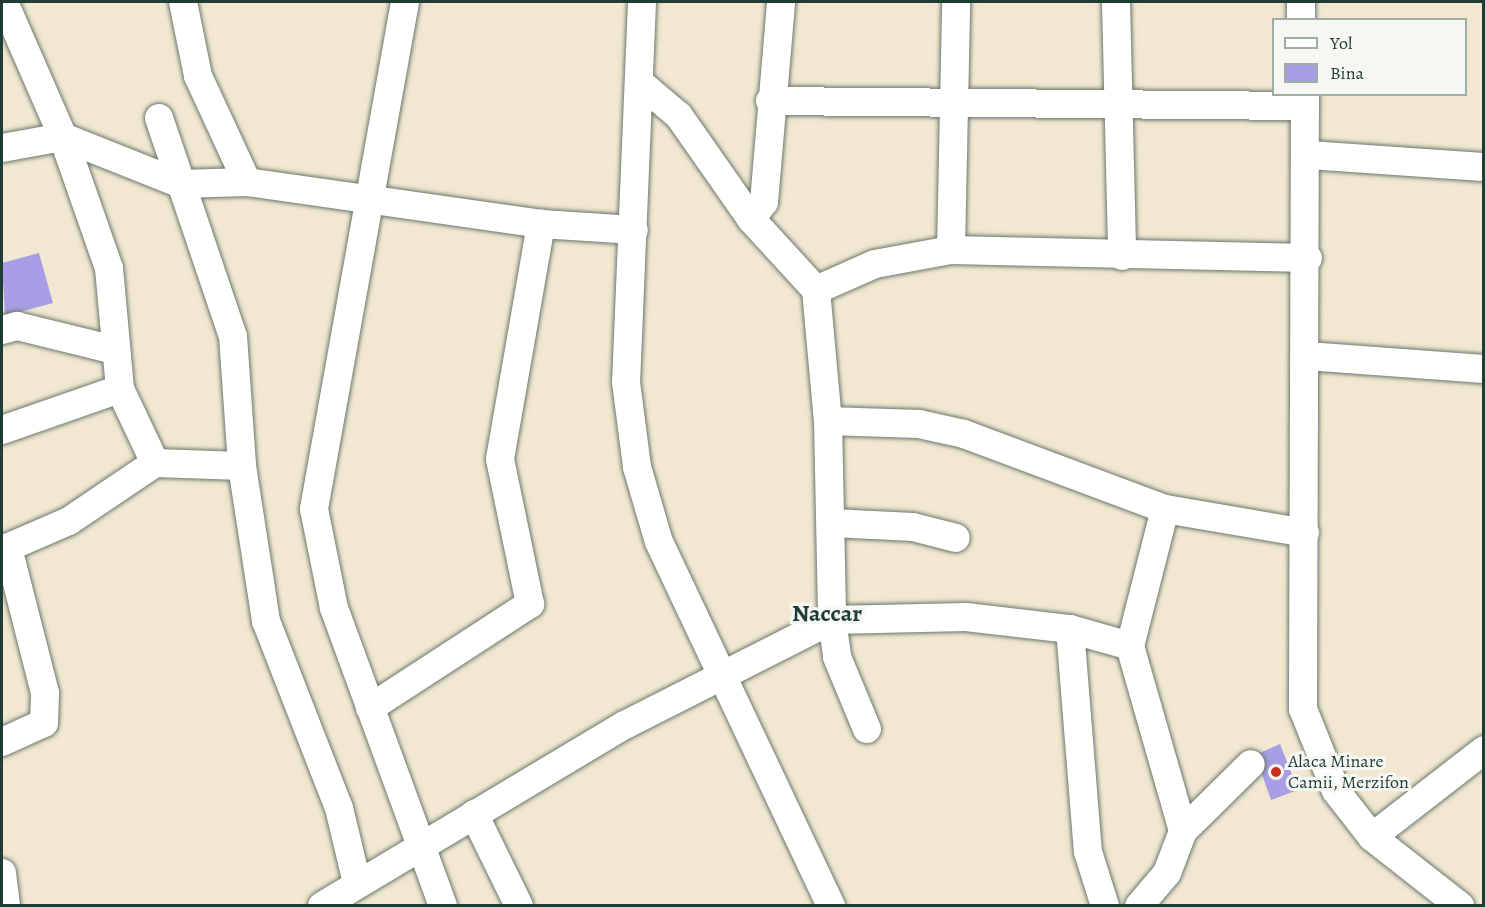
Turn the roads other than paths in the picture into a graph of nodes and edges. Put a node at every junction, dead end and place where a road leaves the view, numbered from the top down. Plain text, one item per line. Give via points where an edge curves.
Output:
1 (4, 2) edge
2 (183, 2) edge
3 (405, 2) edge
4 (642, 2) edge
5 (781, 2) edge
6 (956, 2) edge
7 (1116, 2) edge
8 (1301, 2) edge
9 (1301, 18) edge
10 (640, 82) junction
11 (1305, 100) edge
12 (770, 101) junction
13 (953, 101) junction
14 (1118, 103) junction
15 (159, 118) dead end
16 (63, 137) junction
17 (2, 148) edge
18 (1308, 155) junction
19 (1484, 167) edge
20 (247, 182) junction
21 (181, 184) junction
22 (368, 196) junction
23 (750, 219) junction
24 (541, 224) junction
25 (634, 230) junction
26 (951, 250) junction
27 (1122, 256) junction
28 (1308, 258) junction
29 (816, 290) junction
30 (2, 330) edge
31 (116, 350) junction
32 (1307, 356) junction
33 (1484, 369) edge
34 (120, 388) junction
35 (828, 421) junction
36 (2, 430) edge
37 (155, 463) junction
38 (242, 466) junction
39 (1165, 509) junction
40 (832, 523) junction
41 (1305, 533) junction
42 (956, 538) dead end
43 (5, 549) edge
44 (832, 620) junction
45 (1070, 629) junction
46 (1130, 646) junction
47 (725, 672) junction
48 (370, 708) junction
49 (867, 729) dead end
50 (2, 742) edge
51 (1484, 750) edge
52 (1251, 764) dead end
53 (474, 814) junction
54 (1183, 831) junction
55 (1372, 837) junction
56 (419, 847) junction
57 (2, 873) edge
58 (357, 883) junction
59 (330, 903) edge
60 (6, 906) edge
61 (443, 906) edge
62 (519, 906) edge
63 (831, 906) edge
64 (1105, 906) edge
65 (1139, 906) edge
66 (1460, 906) edge

1 - 16 street
2 - 20 street via 198,76
3 - 22 street
4 - 10 street
5 - 12 street
6 - 13 street
7 - 14 street
8 - 9 street
10 - 23 street via 679,116
10 - 25 street
11 - 14 street
11 - 18 street
12 - 13 street
12 - 23 street via 764,202
13 - 14 street
13 - 26 street
14 - 27 street
15 - 21 street
16 - 17 street
16 - 21 street
16 - 31 street via 109,268
18 - 19 street
18 - 28 street
20 - 21 street
20 - 22 street
21 - 38 street via 233,336
22 - 24 street
22 - 48 street via 314,509 334,608
23 - 29 street
24 - 25 street
24 - 48 street via 500,459 530,604
25 - 47 street via 627,382 637,467 659,542
26 - 27 street
26 - 29 street via 875,264
27 - 28 street
28 - 32 street
29 - 35 street
30 - 31 street via 18,326
31 - 34 street
32 - 33 street
32 - 41 street
34 - 36 street
34 - 37 street
35 - 39 street via 919,424 964,435
35 - 40 street
37 - 38 street
37 - 43 street via 69,521
38 - 58 street via 266,621 339,808
39 - 41 street
39 - 46 street
40 - 42 street via 913,527
40 - 44 street
41 - 55 street via 1303,709 1336,791
43 - 50 street via 45,693 44,723
44 - 45 street via 966,617
44 - 47 street
44 - 49 street via 837,657
45 - 46 street
45 - 64 street via 1088,852
46 - 54 street
47 - 53 street
47 - 63 street
48 - 56 street
51 - 55 street
52 - 54 street
53 - 56 street
53 - 62 street
54 - 65 street via 1167,873
55 - 66 street
56 - 58 street
56 - 61 street
57 - 60 street
58 - 59 street

